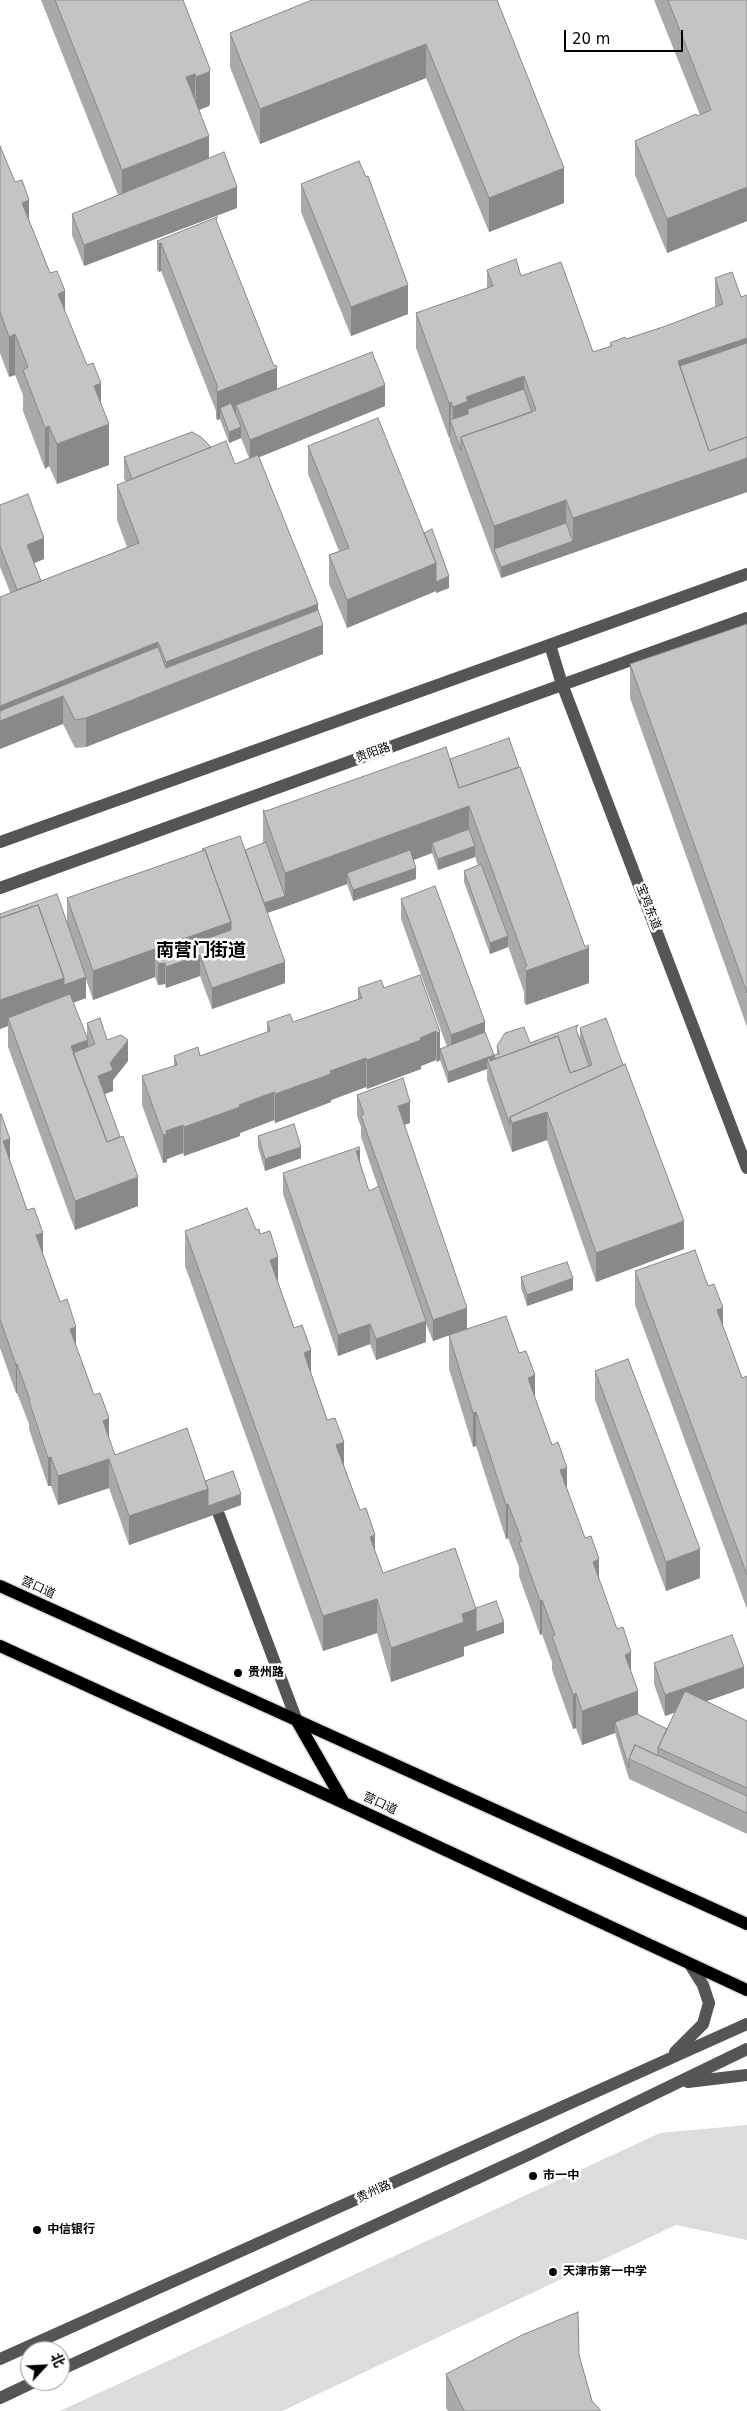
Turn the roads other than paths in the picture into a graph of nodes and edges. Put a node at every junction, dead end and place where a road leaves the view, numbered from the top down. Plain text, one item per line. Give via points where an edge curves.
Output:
1 (747, 574) edge
2 (747, 618) edge
3 (550, 645) junction
4 (562, 684) junction
5 (0, 842) edge
6 (0, 888) edge
7 (747, 1168) edge
8 (208, 1488) edge
9 (0, 1586) edge
10 (0, 1646) edge
11 (297, 1722) junction
12 (344, 1803) junction
13 (747, 1924) edge
14 (691, 1966) junction
15 (747, 1990) edge
16 (747, 2024) edge
17 (747, 2050) edge
18 (664, 2062) junction
19 (747, 2075) edge
20 (676, 2084) junction
21 (0, 2359) edge
22 (70, 2365) edge
23 (20, 2389) edge
24 (0, 2398) edge

1 - 3 street
2 - 4 street, 贵阳路
3 - 4 street, 宝鸡东道
3 - 5 street
4 - 6 street, 贵阳路
4 - 7 street, 宝鸡东道
8 - 11 street
9 - 11 main road, 营口道
10 - 12 main road, 营口道
11 - 12 main road
11 - 13 main road, 营口道
12 - 14 main road, 营口道
14 - 15 main road, 营口道
14 - 18 street via 709,2003 703,2024
16 - 18 street, 贵州路
17 - 20 street
18 - 21 street, 贵州路
19 - 20 street
20 - 22 street
23 - 24 street

